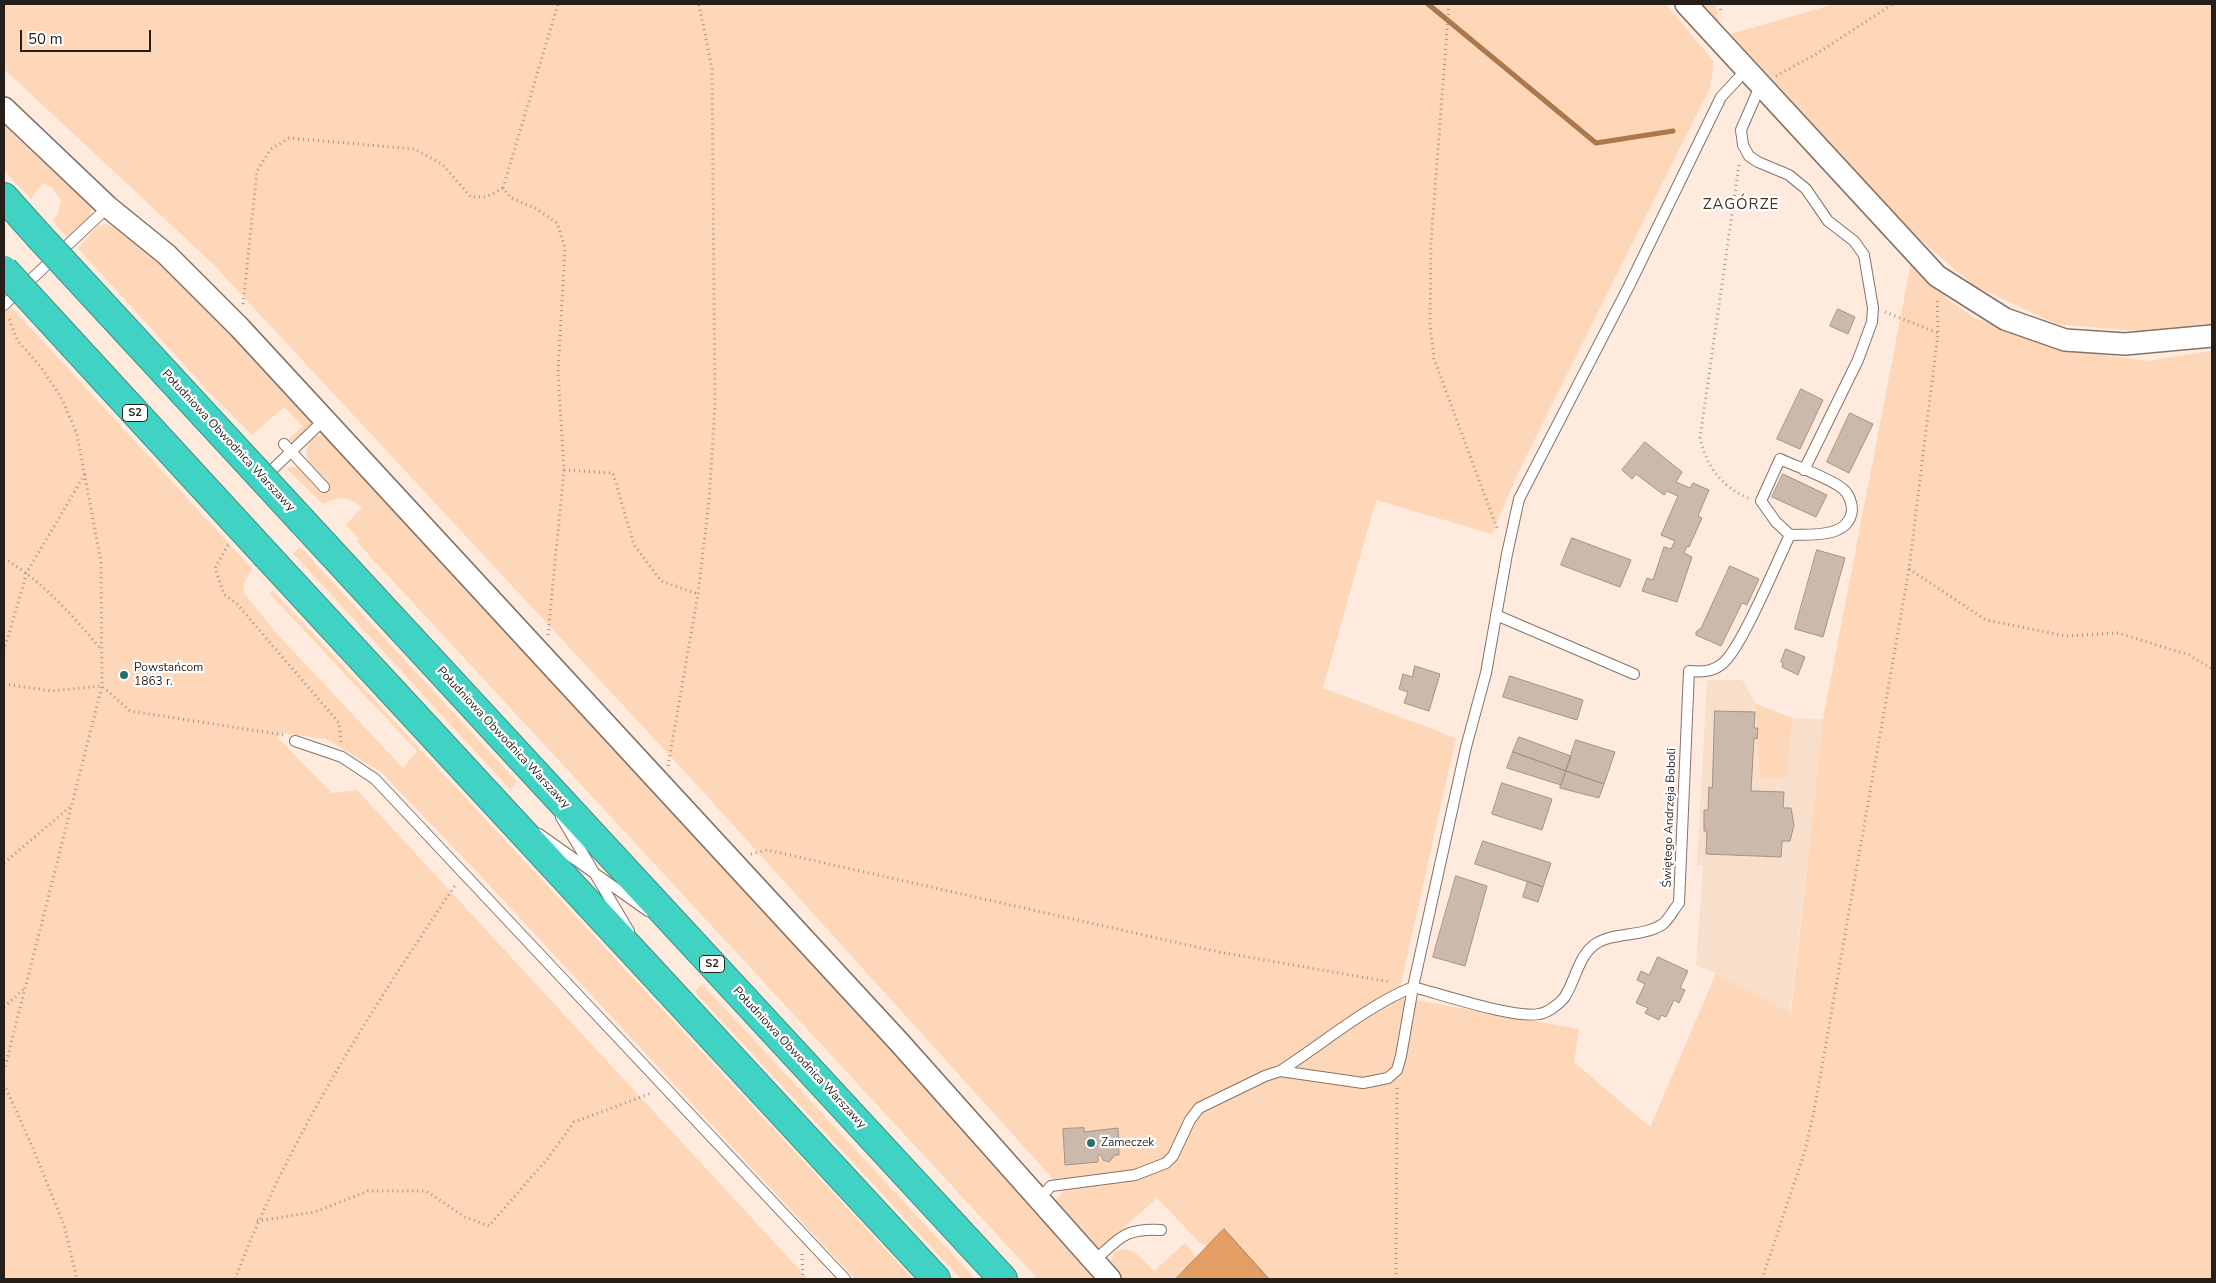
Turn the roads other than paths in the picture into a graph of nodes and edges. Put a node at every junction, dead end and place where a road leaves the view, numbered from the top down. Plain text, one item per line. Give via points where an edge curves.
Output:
1 (1686, 4) edge
2 (1754, 77) junction
3 (4, 108) edge
4 (4, 197) edge
5 (108, 207) junction
6 (4, 270) edge
7 (4, 305) edge
8 (2212, 336) edge
9 (325, 419) junction
10 (287, 447) junction
11 (272, 470) dead end
12 (1804, 470) junction
13 (324, 487) dead end
14 (1790, 535) junction
15 (1496, 615) junction
16 (1634, 674) dead end
17 (295, 741) road end
18 (533, 770) junction
19 (496, 803) junction
20 (594, 873) junction
21 (692, 942) junction
22 (656, 977) junction
23 (1413, 987) junction
24 (1280, 1071) junction
25 (1039, 1198) junction
26 (1161, 1230) dead end
27 (1094, 1261) junction
28 (845, 1279) edge
29 (936, 1279) edge
30 (1003, 1279) edge
31 (1110, 1279) edge

1 - 2 street
2 - 8 street via 1937,276 2005,319 2065,340 2124,344
2 - 12 lane via 1741,130 1743,145 1749,156 1789,175 1806,189 1828,221 1854,241 1864,255 1873,308 1872,322 1858,360
2 - 15 lane via 1721,97 1629,286 1519,499
3 - 5 street
4 - 18 highway, Południowa Obwodnica Warszawy / S2, bridge
5 - 7 lane
5 - 9 street via 166,254
6 - 19 highway, S2, bridge
9 - 10 lane
9 - 25 street
10 - 11 lane
10 - 13 lane
12 - 14 lane via 1780,459 1761,502
12 - 14 lane via 1843,489 1851,502 1850,517 1842,527 1830,533
14 - 23 lane, Świętego Andrzeja Boboli via 1733,654 1714,669 1689,671 1679,903 1664,923 1642,933 1601,941 1593,946 1563,998 1540,1014 1511,1012
15 - 16 lane
15 - 23 lane via 1486,673 1466,747
17 - 28 lane via 342,757 375,779
18 - 20 lane
18 - 21 highway, Południowa Obwodnica Warszawy / S2
19 - 20 lane
19 - 22 highway, S2
20 - 21 lane
20 - 22 lane
21 - 30 highway, Południowa Obwodnica Warszawy / S2
22 - 29 highway, S2
23 - 24 lane via 1365,1014
23 - 24 lane via 1401,1056 1397,1070 1388,1078 1364,1083
24 - 25 lane via 1199,1108 1173,1156 1158,1167 1135,1175 1052,1186
25 - 27 street
26 - 27 lane via 1129,1232
27 - 31 street

